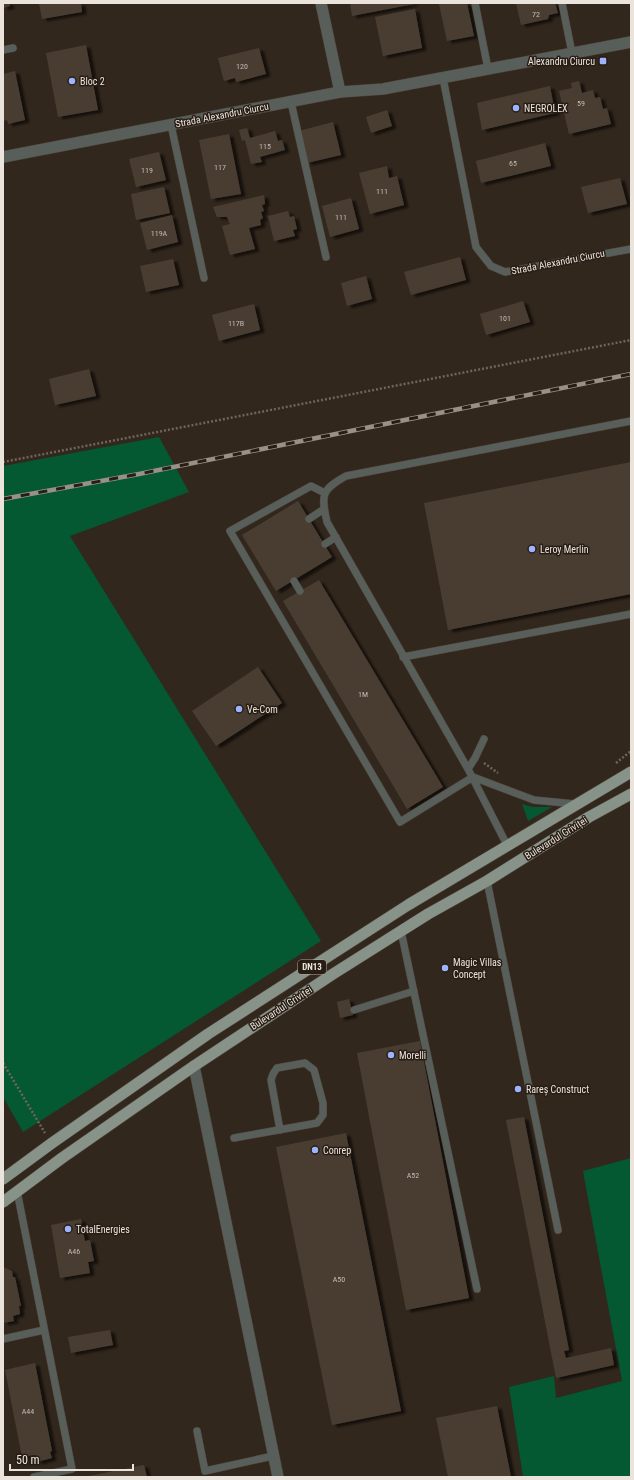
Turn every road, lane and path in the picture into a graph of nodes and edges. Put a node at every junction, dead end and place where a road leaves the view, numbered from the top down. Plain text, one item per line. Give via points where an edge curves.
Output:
1 (321, 3) edge
2 (475, 3) edge
3 (562, 3) edge
4 (631, 42) edge
5 (13, 48) dead end
6 (3, 50) edge
7 (572, 53) junction
8 (488, 69) junction
9 (443, 78) junction
10 (340, 92) junction
11 (291, 102) junction
12 (171, 125) junction
13 (3, 158) edge
14 (631, 249) edge
15 (326, 257) dead end
16 (204, 278) dead end
17 (631, 340) edge
18 (631, 421) edge
19 (3, 462) edge
20 (324, 493) junction
21 (324, 509) junction
22 (309, 519) dead end
23 (336, 537) junction
24 (325, 544) dead end
25 (294, 581) dead end
26 (300, 591) dead end
27 (631, 614) edge
28 (403, 656) junction
29 (484, 739) dead end
30 (631, 751) edge
31 (475, 758) junction
32 (613, 766) dead end
33 (468, 768) junction
34 (631, 772) edge
35 (502, 775) dead end
36 (473, 777) junction
37 (631, 794) edge
38 (575, 804) junction
39 (507, 844) junction
40 (487, 881) junction
41 (401, 930) junction
42 (414, 991) junction
43 (354, 1010) dead end
44 (3, 1063) edge
45 (194, 1066) junction
46 (280, 1130) junction
47 (234, 1138) dead end
48 (52, 1142) junction
49 (3, 1179) edge
50 (16, 1191) junction
51 (3, 1202) edge
52 (558, 1230) dead end
53 (477, 1289) dead end
54 (44, 1330) junction
55 (3, 1339) edge
56 (196, 1431) dead end
57 (274, 1456) junction
58 (34, 1477) edge
59 (278, 1477) edge

1 - 10 street
2 - 8 lane
3 - 7 lane
4 - 7 street, Strada Alexandru Ciurcu
5 - 6 lane
7 - 8 street, Strada Alexandru Ciurcu
8 - 9 street, Strada Alexandru Ciurcu
9 - 10 street, Strada Alexandru Ciurcu via 383,89
9 - 14 lane, Strada Alexandru Ciurcu via 476,247 491,266 505,272
10 - 11 street, Strada Alexandru Ciurcu
11 - 12 street, Strada Alexandru Ciurcu
11 - 15 lane
12 - 13 street, Strada Alexandru Ciurcu
12 - 16 lane
17 - 19 path
18 - 20 lane via 346,476 332,484
20 - 21 lane
20 - 36 lane via 311,486 230,531 400,822 427,801
21 - 22 lane
21 - 23 lane via 327,522
23 - 24 lane
23 - 28 lane
25 - 26 lane
27 - 28 lane
28 - 33 lane
29 - 31 lane
30 - 32 path
31 - 33 lane
31 - 35 path
33 - 36 lane
34 - 38 main road, Bulevardul Griviței / DN13
36 - 38 lane via 534,800
36 - 39 lane
37 - 40 main road, Bulevardul Griviței
38 - 39 main road, Bulevardul Griviței / DN13
39 - 48 main road, Bulevardul Griviței / DN13 via 208,1034
40 - 41 main road, Bulevardul Griviței
40 - 52 lane
41 - 42 lane
41 - 45 main road, Bulevardul Griviței
42 - 43 lane
42 - 53 lane
44 - 48 path
45 - 50 main road, Bulevardul Griviței
45 - 57 street
46 - 46 lane via 317,1123 324,1115 314,1070 305,1063 277,1068 273,1074 271,1080
46 - 47 lane
48 - 49 main road, Bulevardul Griviței / DN13
50 - 51 main road, Bulevardul Griviței
50 - 54 lane
54 - 55 lane
54 - 58 lane via 72,1469
56 - 57 lane via 205,1471
57 - 59 street

